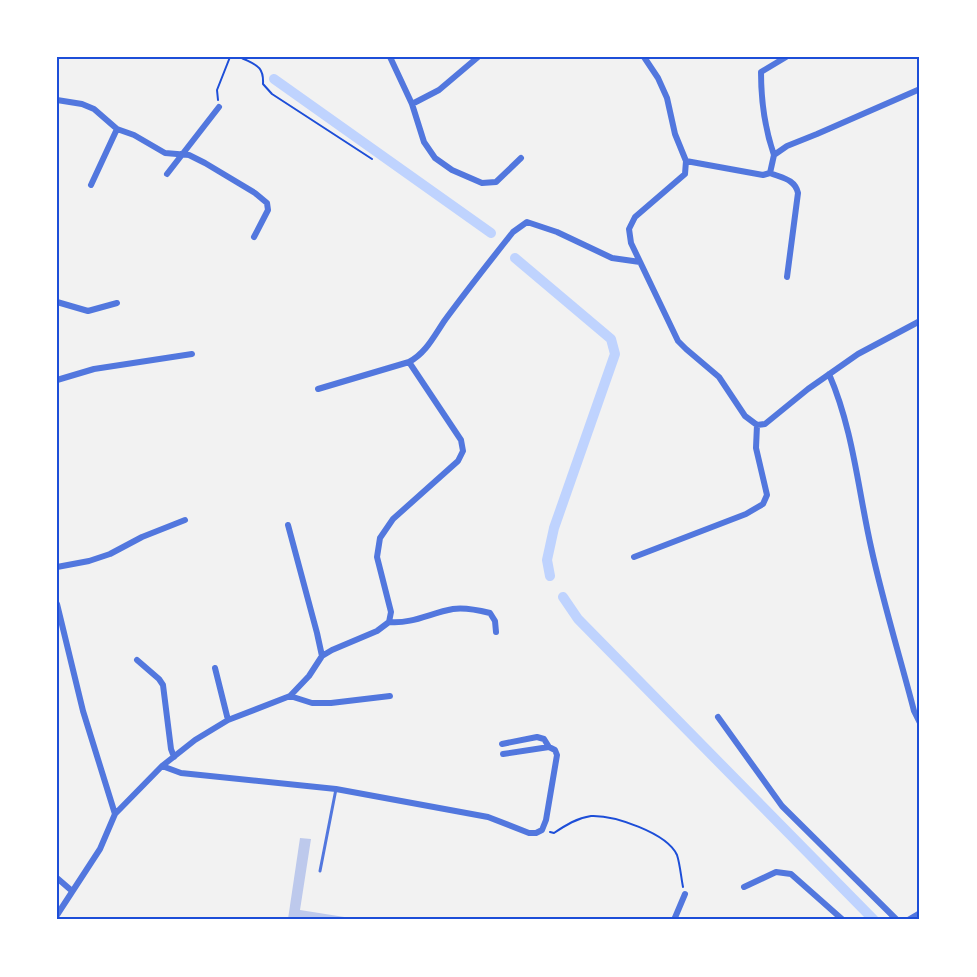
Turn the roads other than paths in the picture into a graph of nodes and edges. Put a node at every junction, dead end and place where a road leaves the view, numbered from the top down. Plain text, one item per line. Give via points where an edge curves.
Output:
1 (390, 57) edge
2 (478, 57) edge
3 (644, 57) edge
4 (786, 57) edge
5 (920, 89) edge
6 (57, 100) edge
7 (412, 104) junction
8 (219, 107) road end
9 (117, 129) junction
10 (182, 155) junction
11 (774, 155) junction
12 (521, 158) dead end
13 (686, 161) junction
14 (770, 173) junction
15 (167, 174) dead end
16 (91, 185) dead end
17 (254, 237) dead end
18 (640, 262) junction
19 (787, 277) dead end
20 (57, 302) edge
21 (117, 303) dead end
22 (920, 321) edge
23 (192, 354) dead end
24 (410, 362) junction
25 (830, 374) junction
26 (57, 380) edge
27 (318, 389) dead end
28 (758, 425) junction
29 (185, 520) dead end
30 (288, 525) dead end
31 (634, 557) dead end
32 (57, 567) edge
33 (57, 604) edge
34 (58, 618) edge
35 (389, 622) junction
36 (496, 632) dead end
37 (322, 656) junction
38 (137, 660) dead end
39 (215, 668) dead end
40 (290, 696) junction
41 (390, 696) dead end
42 (718, 717) dead end
43 (228, 720) junction
44 (920, 723) edge
45 (502, 744) dead end
46 (549, 747) junction
47 (503, 754) dead end
48 (174, 757) junction
49 (162, 766) junction
50 (336, 789) junction
51 (115, 814) junction
52 (320, 871) dead end
53 (57, 878) edge
54 (744, 887) dead end
55 (72, 891) junction
56 (685, 894) road end
57 (920, 913) edge
58 (57, 915) edge
59 (674, 920) edge
60 (843, 920) edge
61 (897, 920) edge
62 (908, 920) edge

1 - 7 street
2 - 7 street via 439,90
3 - 13 street via 667,98
4 - 11 street via 761,72 768,137
5 - 11 street
6 - 9 street via 94,109
7 - 12 street via 424,142 435,158 452,170 482,183 496,182
8 - 10 street
9 - 10 street via 165,153
9 - 16 street
10 - 15 street
10 - 17 street via 205,163 267,203 268,210
11 - 14 street
13 - 14 street
13 - 18 street via 685,174 635,217 629,229
14 - 19 street via 794,182 798,193
18 - 24 street via 612,258 527,222 513,232 426,349
18 - 28 street via 678,341 719,377 745,416
20 - 21 street via 88,311
22 - 25 street via 858,354
23 - 26 street via 94,369
24 - 27 street
24 - 35 street via 461,440 462,451 458,461 393,519 380,538 377,557 391,612
25 - 28 street via 765,424
25 - 44 street via 849,432 871,548
28 - 31 street via 756,448 768,495 763,504 747,514
29 - 32 street via 110,554
30 - 37 street
33 - 34 street
34 - 51 street
35 - 36 street via 412,621 454,609 478,610 490,613
35 - 37 street
37 - 40 street
38 - 48 street via 164,685
39 - 43 street
40 - 41 street via 312,703
40 - 43 street
42 - 61 street via 782,806
43 - 48 street
45 - 46 street via 537,737
46 - 47 street
46 - 50 street via 557,755 546,820 542,830 536,832 529,833 488,817
48 - 49 street
49 - 50 street via 182,773
49 - 51 street
50 - 52 lane
51 - 55 street via 100,849
53 - 55 street
54 - 60 street via 776,872 791,874
55 - 58 street
56 - 59 street
57 - 62 street

